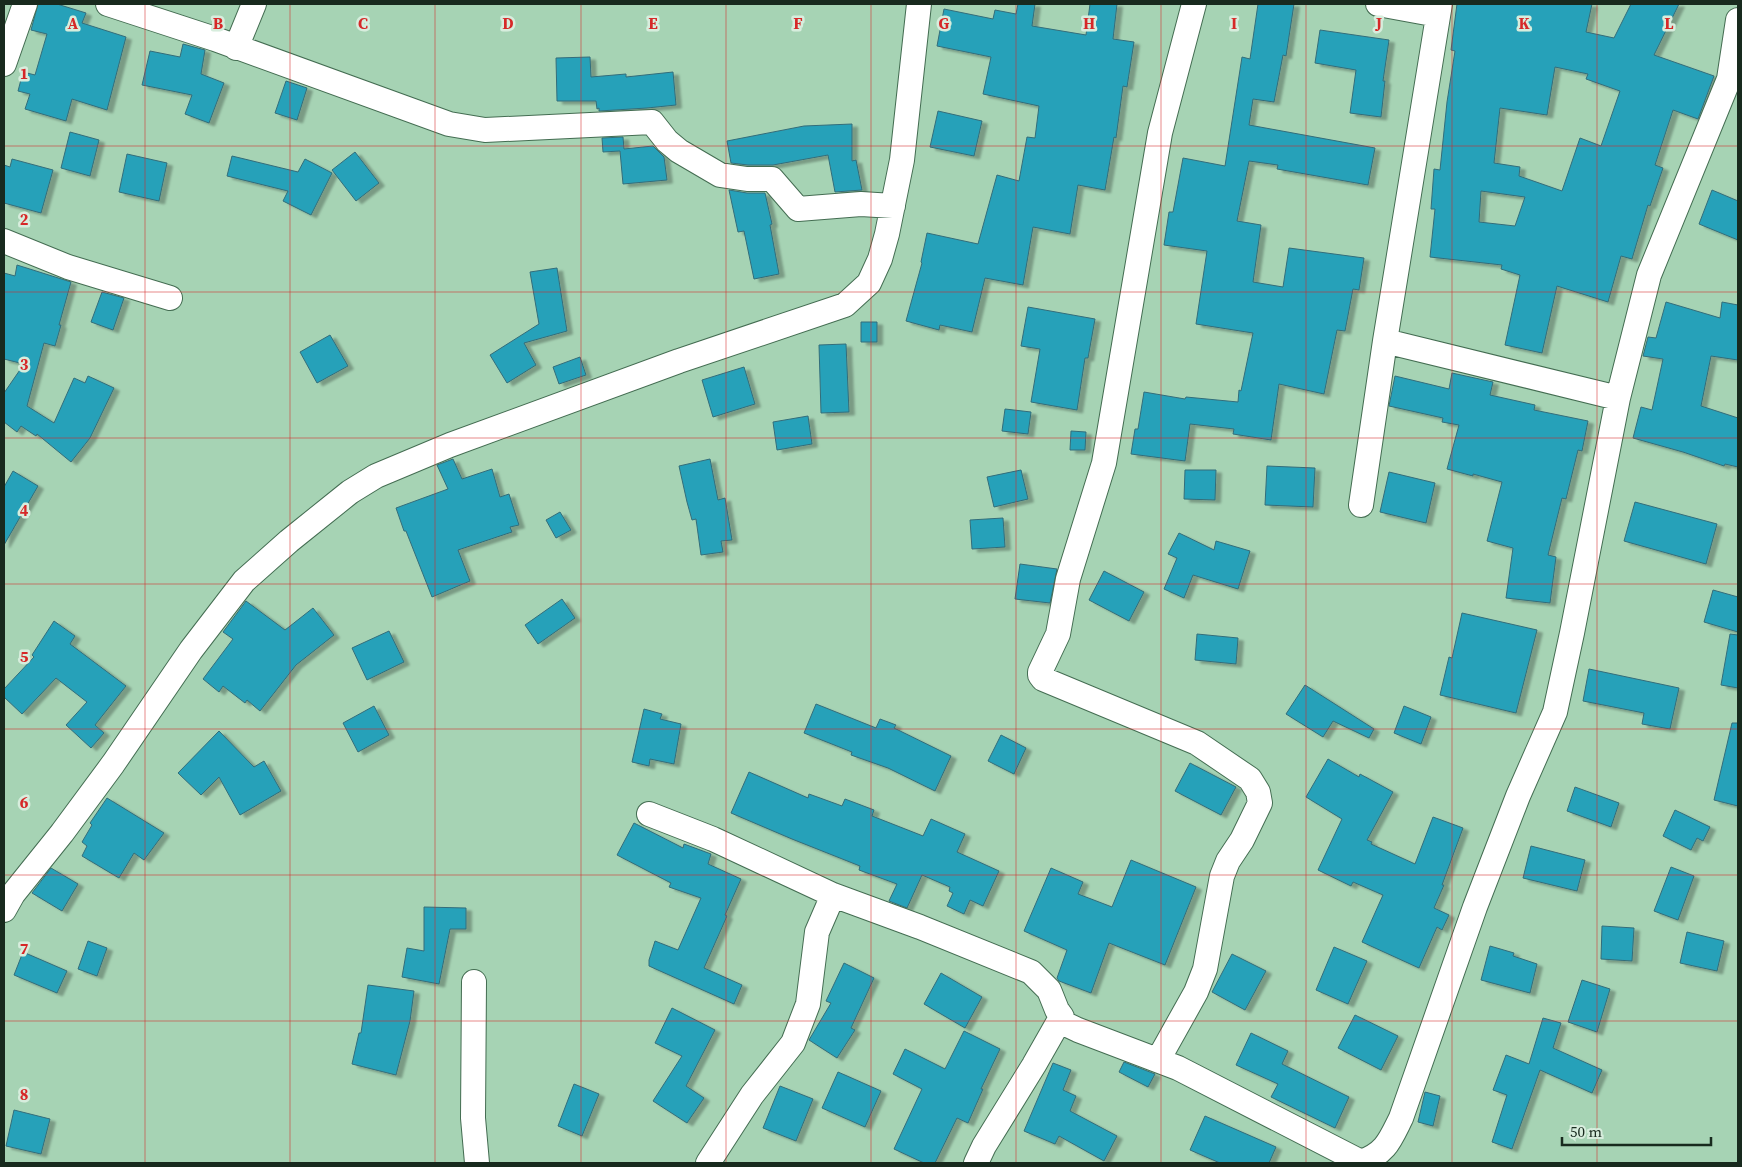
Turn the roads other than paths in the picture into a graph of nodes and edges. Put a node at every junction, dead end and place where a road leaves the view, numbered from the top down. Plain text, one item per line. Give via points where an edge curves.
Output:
1 (24, 4) edge
2 (108, 4) edge
3 (254, 4) edge
4 (919, 4) edge
5 (1194, 4) edge
6 (1378, 4) edge
7 (1439, 9) edge
8 (1738, 20) edge
9 (236, 48) junction
10 (4, 64) edge
11 (893, 206) junction
12 (4, 241) edge
13 (170, 298) dead end
14 (1385, 341) junction
15 (1618, 398) junction
16 (1361, 504) dead end
17 (650, 814) dead end
18 (834, 895) junction
19 (4, 910) edge
20 (474, 982) dead end
21 (1059, 1020) junction
22 (1158, 1060) junction
23 (477, 1163) edge
24 (708, 1163) edge
25 (976, 1163) edge

1 - 10 street
2 - 9 street
3 - 9 street
4 - 11 street via 902,160
5 - 22 street via 1160,133 1104,463 1068,579 1058,634 1040,672 1043,679 1196,743 1250,779 1258,792 1260,803 1222,876 1205,969 1196,992
6 - 7 street
7 - 14 street
8 - 15 street via 1729,79 1649,275
9 - 11 street via 449,124 485,130 652,122 679,151 720,175 772,178 798,209 861,204
11 - 19 street via 880,259 870,284 845,305 679,361 450,445 376,476 350,492 244,581 191,650 108,771 12,894
12 - 13 street via 68,267
14 - 15 street
14 - 16 street
15 - 22 street via 1555,712 1518,796 1401,1118 1386,1146 1372,1158 1361,1162
17 - 18 street via 713,839
18 - 21 street via 1031,972 1050,990 1062,1017
18 - 24 street via 817,932 808,1004 793,1043 752,1095
20 - 23 street via 473,1118
21 - 22 street
21 - 25 street

